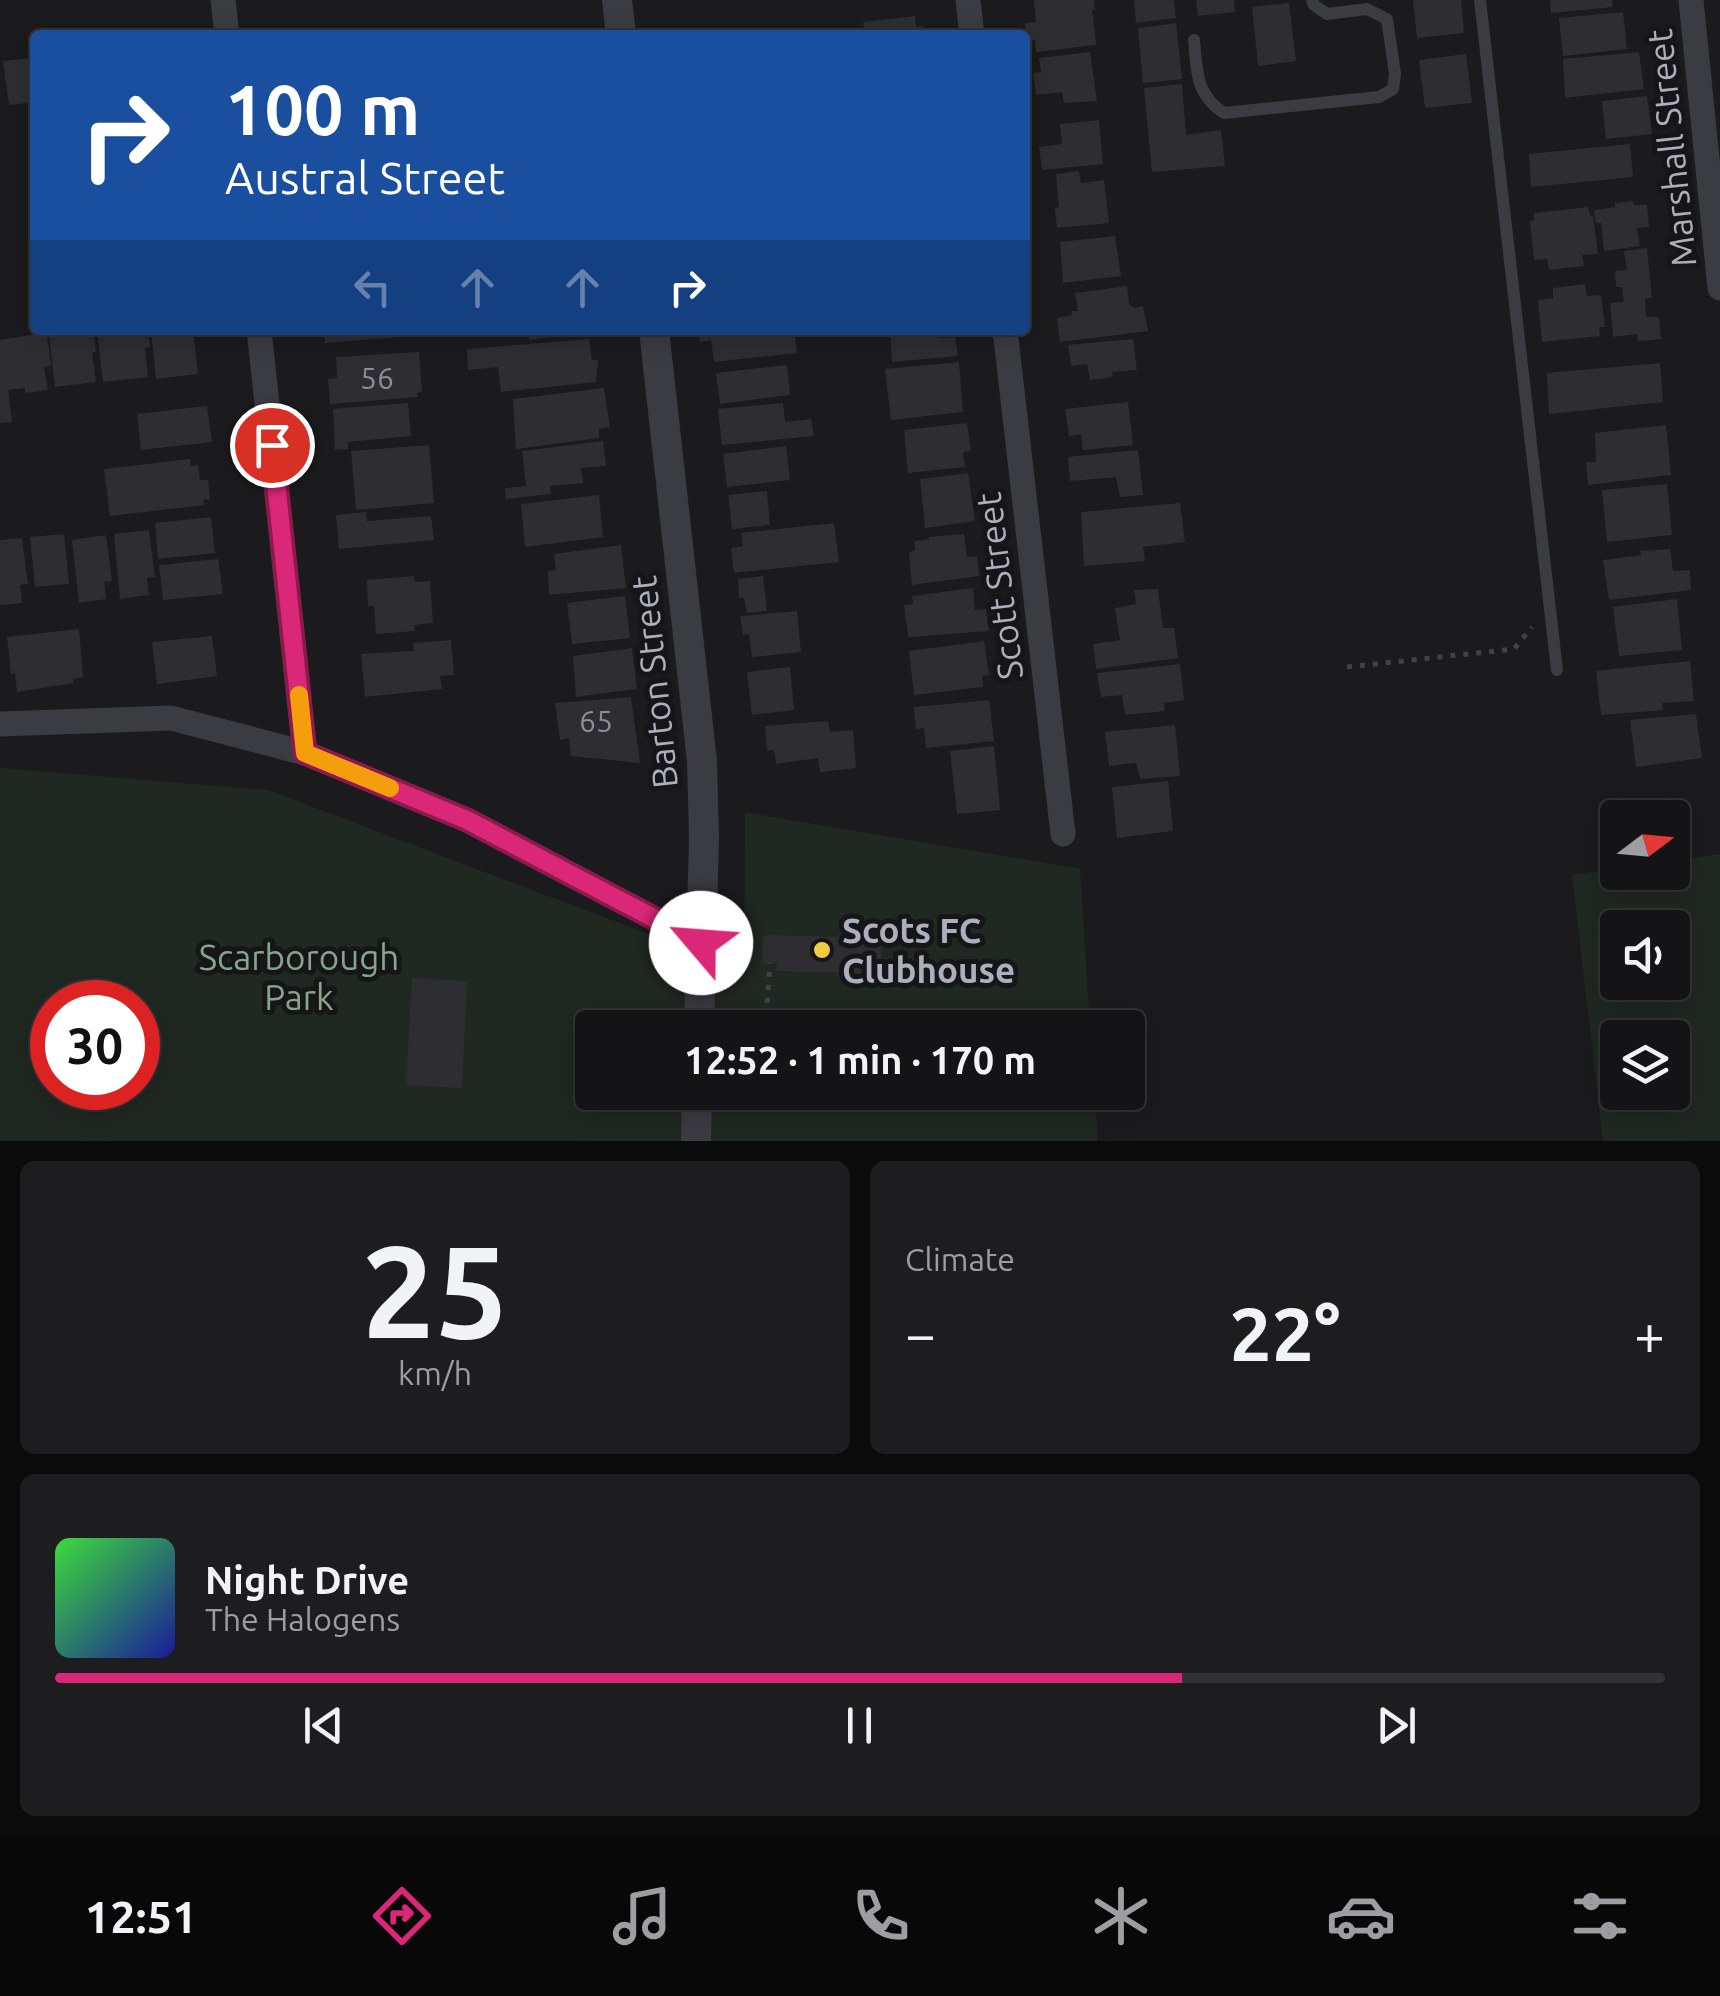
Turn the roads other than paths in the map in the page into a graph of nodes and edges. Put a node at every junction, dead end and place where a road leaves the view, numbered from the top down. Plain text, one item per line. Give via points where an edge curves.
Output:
1 (223, 0) edge
2 (617, 0) edge
3 (968, 0) edge
4 (1312, 0) edge
5 (1480, 0) edge
6 (1691, 0) edge
7 (226, 30) edge
8 (620, 30) edge
9 (971, 30) edge
10 (1194, 40) dead end
11 (1720, 288) edge
12 (260, 335) edge
13 (655, 335) edge
14 (1006, 335) edge
15 (1557, 670) dead end
16 (0, 724) edge
17 (305, 753) junction
18 (1063, 834) dead end
19 (701, 943) junction
20 (699, 1010) edge
21 (697, 1110) edge
22 (696, 1141) edge

1 - 7 street
2 - 8 street
3 - 9 street
4 - 10 lane via 1328,14 1367,10 1387,19 1393,89 1379,97 1224,113 1200,89
5 - 15 lane
6 - 11 street, Marshall Street
12 - 17 street
13 - 19 street, Barton Street via 702,761
14 - 18 street, Scott Street
16 - 17 street via 171,718
17 - 19 street via 467,820
19 - 20 street, Barton Street
21 - 22 street

